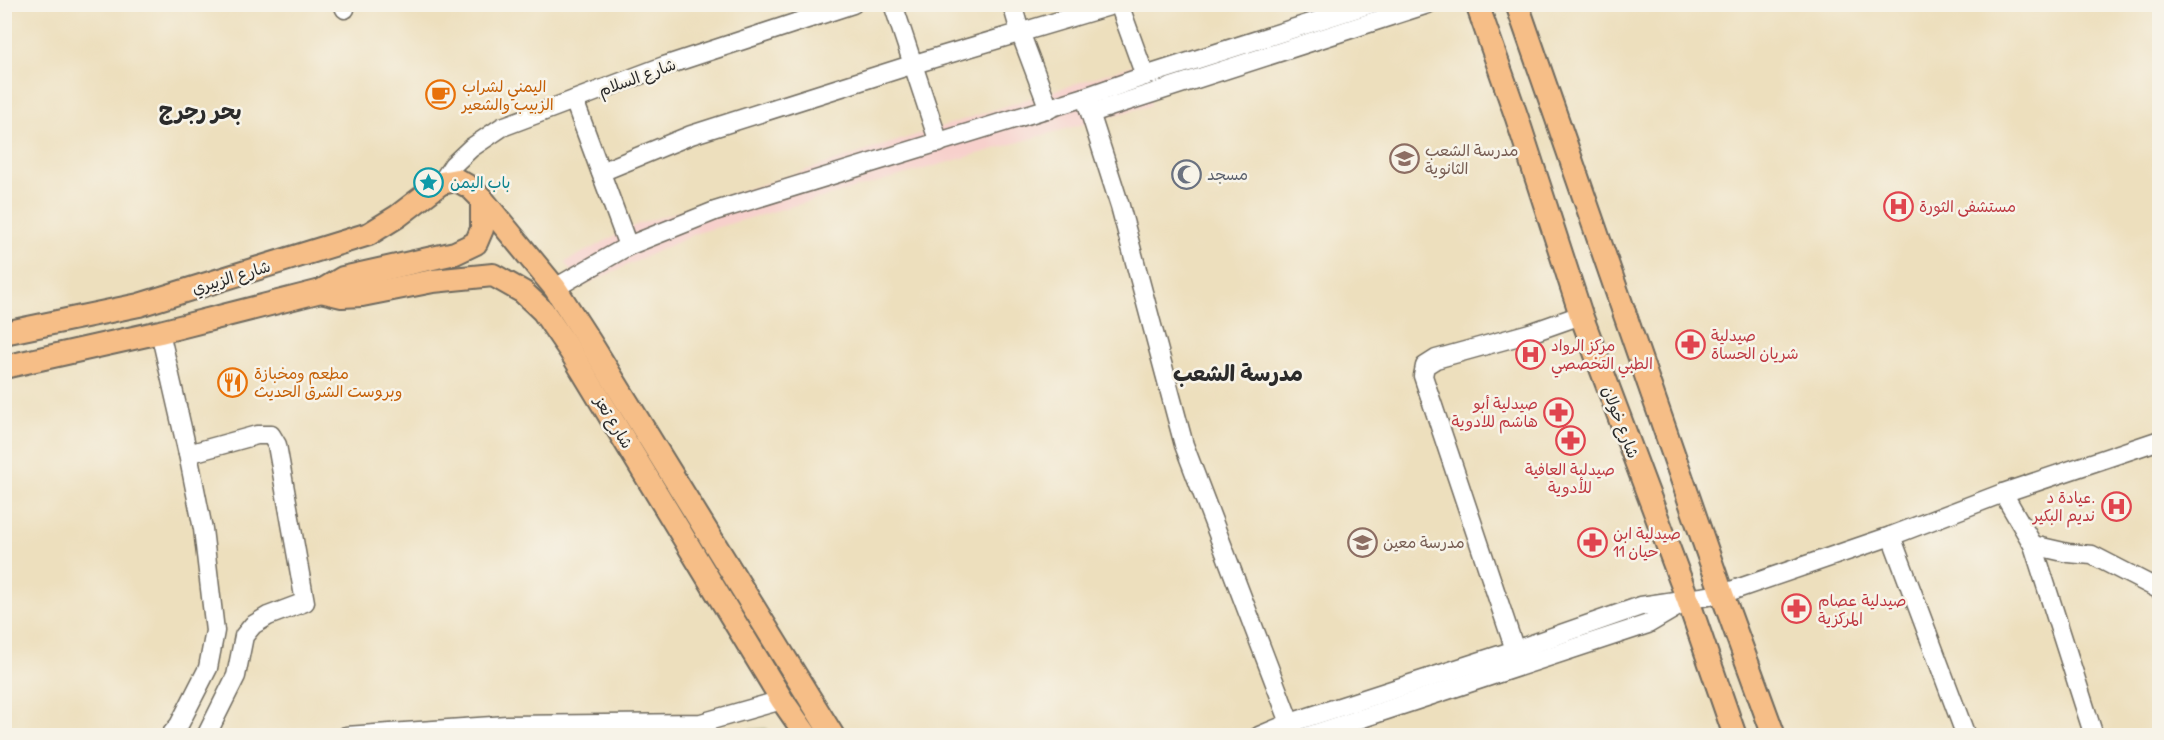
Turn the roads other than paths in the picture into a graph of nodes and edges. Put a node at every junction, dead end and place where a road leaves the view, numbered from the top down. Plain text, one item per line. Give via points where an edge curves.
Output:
1 (853, 4) edge
2 (892, 4) edge
3 (1012, 4) edge
4 (1118, 4) edge
5 (1370, 4) edge
6 (1428, 4) edge
7 (1477, 4) edge
8 (1517, 4) edge
9 (1020, 32) junction
10 (911, 65) junction
11 (1145, 76) junction
12 (574, 100) junction
13 (1552, 104) junction
14 (1088, 105) junction
15 (1049, 109) junction
16 (1517, 118) junction
17 (939, 143) junction
18 (601, 172) junction
19 (441, 183) junction
20 (482, 199) junction
21 (628, 246) junction
22 (555, 288) junction
23 (321, 291) junction
24 (1581, 315) junction
25 (160, 332) junction
26 (4, 333) edge
27 (4, 368) edge
28 (2160, 440) edge
29 (188, 454) junction
30 (2003, 493) junction
31 (1891, 536) junction
32 (2033, 545) junction
33 (2160, 591) edge
34 (1722, 594) junction
35 (1688, 600) junction
36 (1515, 650) junction
37 (783, 700) junction
38 (1292, 729) edge
39 (170, 735) edge
40 (206, 735) edge
41 (346, 735) edge
42 (807, 735) edge
43 (833, 735) edge
44 (1259, 735) edge
45 (1308, 735) edge
46 (1735, 735) edge
47 (1774, 735) edge
48 (1966, 735) edge
49 (2094, 735) edge

1 - 12 street, شارع السلام
2 - 10 street
3 - 9 street
4 - 9 street
4 - 11 street
5 - 11 street
6 - 14 street
7 - 16 main road, شارع خولان
8 - 13 main road
9 - 10 street
9 - 15 street
10 - 17 street
10 - 18 street via 691,135
11 - 14 street
12 - 18 street
12 - 19 street, شارع السلام via 502,127 471,148
13 - 16 main road
13 - 34 main road
14 - 15 street
14 - 38 street via 1120,206 1184,445
15 - 17 street
16 - 24 main road, شارع خولان
17 - 21 street via 715,211
18 - 21 street
19 - 20 main road, شارع تعز via 457,180
19 - 26 main road, شارع الزبيري via 369,234 140,305
20 - 22 main road, شارع تعز
20 - 23 main road via 482,229 476,243 455,253 344,278
21 - 22 street
22 - 43 main road, شارع تعز
23 - 25 main road, شارع الزبيري
23 - 37 main road, شارع تعز via 362,295 433,281 493,275 523,292 543,312 571,352
24 - 35 main road, شارع خولان
24 - 36 street via 1436,359 1425,366 1423,376
25 - 27 main road, شارع الزبيري
25 - 29 street
28 - 30 street
29 - 39 street via 203,529 215,631 208,668
29 - 40 street via 257,435 271,435 277,445 305,602 268,616 244,636 236,676
30 - 31 street
30 - 32 street
31 - 34 street
31 - 48 street
32 - 33 street via 2092,555
32 - 49 street
34 - 35 street
34 - 47 main road
35 - 36 street via 1641,606
35 - 45 street via 1648,624
35 - 46 main road, شارع خولان
36 - 38 street
37 - 41 street via 701,723 507,725
37 - 42 main road, شارع تعز
38 - 44 street

